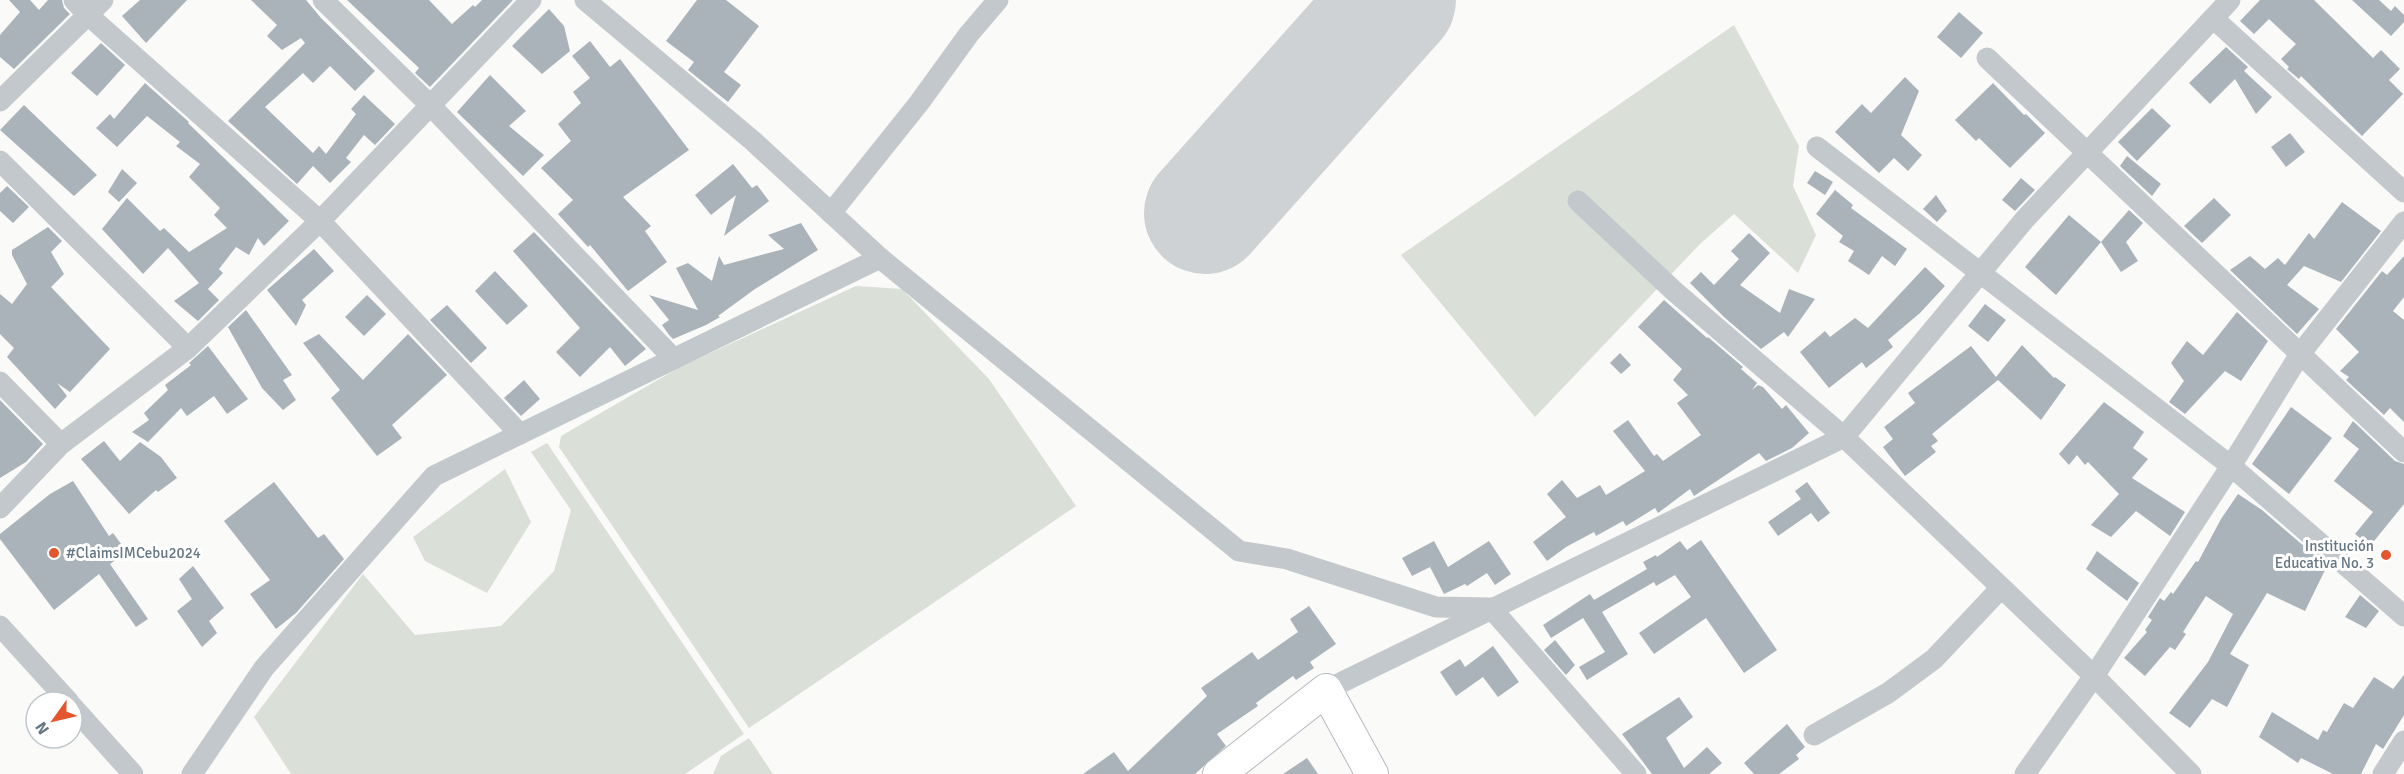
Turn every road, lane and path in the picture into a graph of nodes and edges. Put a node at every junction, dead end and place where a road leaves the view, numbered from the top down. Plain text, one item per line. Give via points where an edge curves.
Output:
1 (323, 0) edge
2 (531, 0) edge
3 (585, 0) edge
4 (998, 0) edge
5 (2230, 0) edge
6 (88, 5) edge
7 (2213, 18) junction
8 (1987, 58) dead end
9 (0, 101) edge
10 (430, 105) junction
11 (1817, 147) dead end
12 (2088, 153) junction
13 (0, 161) edge
14 (2404, 192) edge
15 (1578, 201) dead end
16 (831, 213) junction
17 (320, 221) junction
18 (2404, 222) edge
19 (880, 258) junction
20 (1981, 273) junction
21 (188, 348) junction
22 (2300, 354) junction
23 (674, 359) junction
24 (0, 382) edge
25 (520, 434) junction
26 (1844, 437) junction
27 (61, 444) junction
28 (2404, 452) edge
29 (2231, 466) junction
30 (0, 508) edge
31 (2001, 588) junction
32 (1491, 608) junction
33 (2404, 616) edge
34 (0, 626) edge
35 (2094, 676) junction
36 (58, 690) edge
37 (1326, 690) junction
38 (84, 719) edge
39 (1814, 735) dead end
40 (2404, 741) edge
41 (134, 774) edge
42 (192, 774) edge
43 (1220, 774) edge
44 (1372, 774) edge
45 (1636, 774) edge
46 (2025, 774) edge
47 (2191, 774) edge
48 (2383, 774) edge

1 - 10 street
2 - 10 street
3 - 16 street via 753,141
4 - 16 street
5 - 7 street
6 - 9 street
6 - 17 street
7 - 12 street
7 - 14 street
8 - 12 street
10 - 17 street
10 - 23 street
11 - 20 street
12 - 20 street via 2025,219
12 - 22 street
13 - 21 street
15 - 26 street via 1674,291
16 - 19 street
17 - 21 street
17 - 25 street
18 - 22 street
19 - 23 street
19 - 32 street via 1239,551 1287,559 1436,607
20 - 26 street
20 - 29 street
21 - 27 street
22 - 28 street
22 - 29 street
23 - 25 street
24 - 27 street
25 - 42 street via 434,476 264,668
26 - 31 street
26 - 32 street
27 - 30 street
29 - 33 street
29 - 35 street
31 - 35 street
31 - 39 street via 1934,659 1888,693
32 - 37 street
32 - 45 street
34 - 36 street
35 - 46 street
35 - 47 street
37 - 43 street
37 - 44 street
38 - 41 street
40 - 48 street

